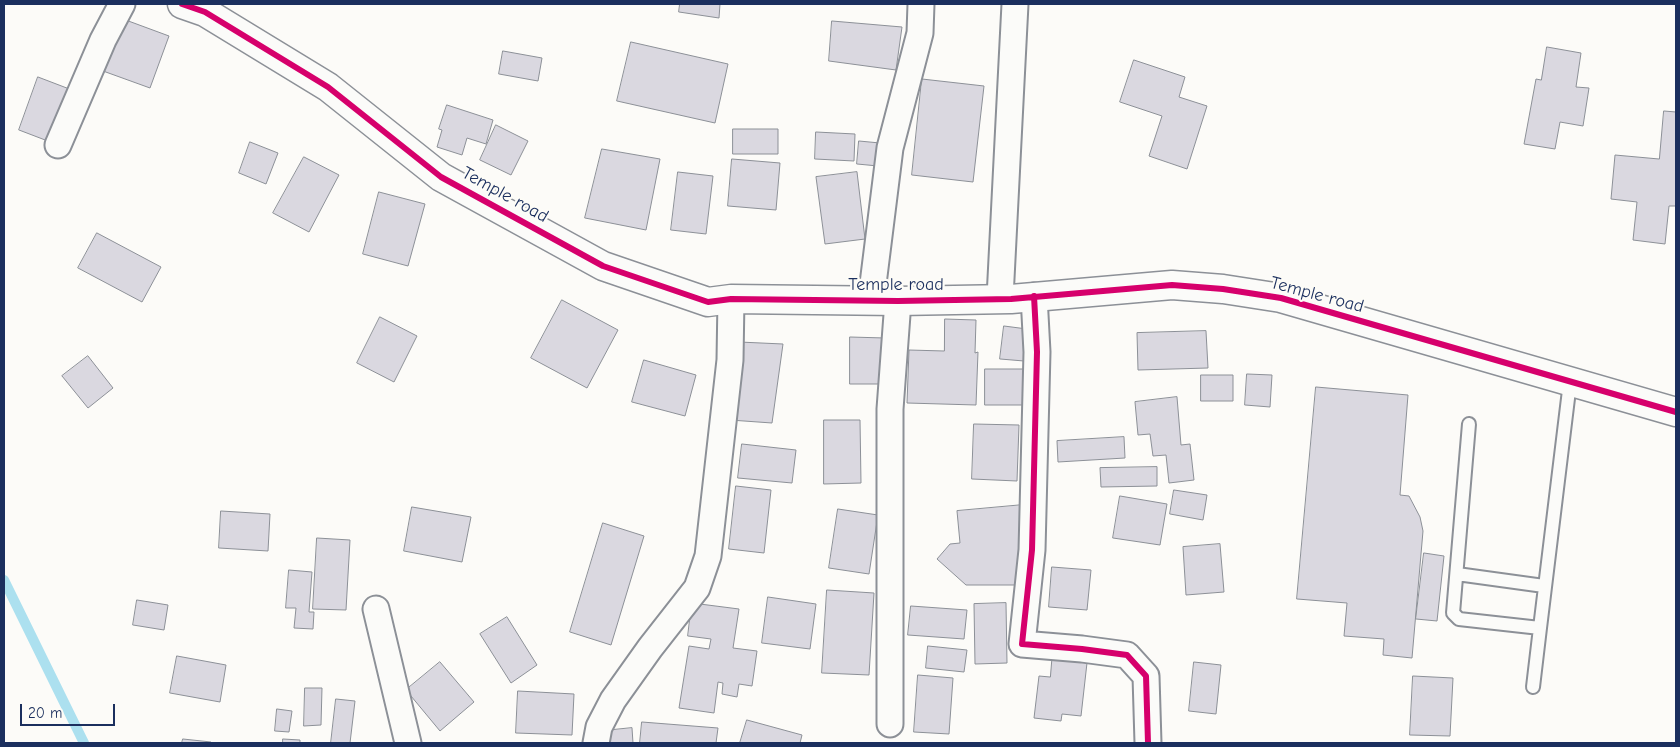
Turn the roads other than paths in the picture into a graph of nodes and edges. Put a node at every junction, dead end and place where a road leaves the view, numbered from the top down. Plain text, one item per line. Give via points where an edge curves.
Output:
1 (122, 4) edge
2 (182, 4) edge
3 (921, 4) edge
4 (1015, 4) edge
5 (58, 145) dead end
6 (1034, 296) junction
7 (1000, 298) junction
8 (731, 299) junction
9 (871, 300) junction
10 (898, 300) junction
11 (1570, 382) junction
12 (1676, 412) edge
13 (1469, 424) dead end
14 (1457, 574) junction
15 (1544, 586) junction
16 (376, 609) dead end
17 (1540, 628) junction
18 (1533, 687) dead end
19 (890, 724) dead end
20 (408, 743) edge
21 (596, 743) edge
22 (1148, 743) edge

1 - 5 street
2 - 8 street, Temple road via 205,12 328,87 441,177 603,266 708,302
3 - 9 street via 920,33 890,148
4 - 7 street
6 - 7 street, Temple road
6 - 11 street, Temple road via 1172,285 1223,289 1272,297
6 - 22 street via 1037,352 1032,550 1022,644 1127,655 1146,676
7 - 10 street, Temple road
8 - 9 street, Temple road
8 - 21 street via 730,360 708,556 697,588 613,700 599,726
9 - 10 street, Temple road
10 - 19 street via 890,409
11 - 12 street, Temple road
11 - 15 lane
13 - 14 lane
14 - 15 lane
14 - 17 lane via 1453,613 1459,619
15 - 17 lane
16 - 20 street
17 - 18 lane

